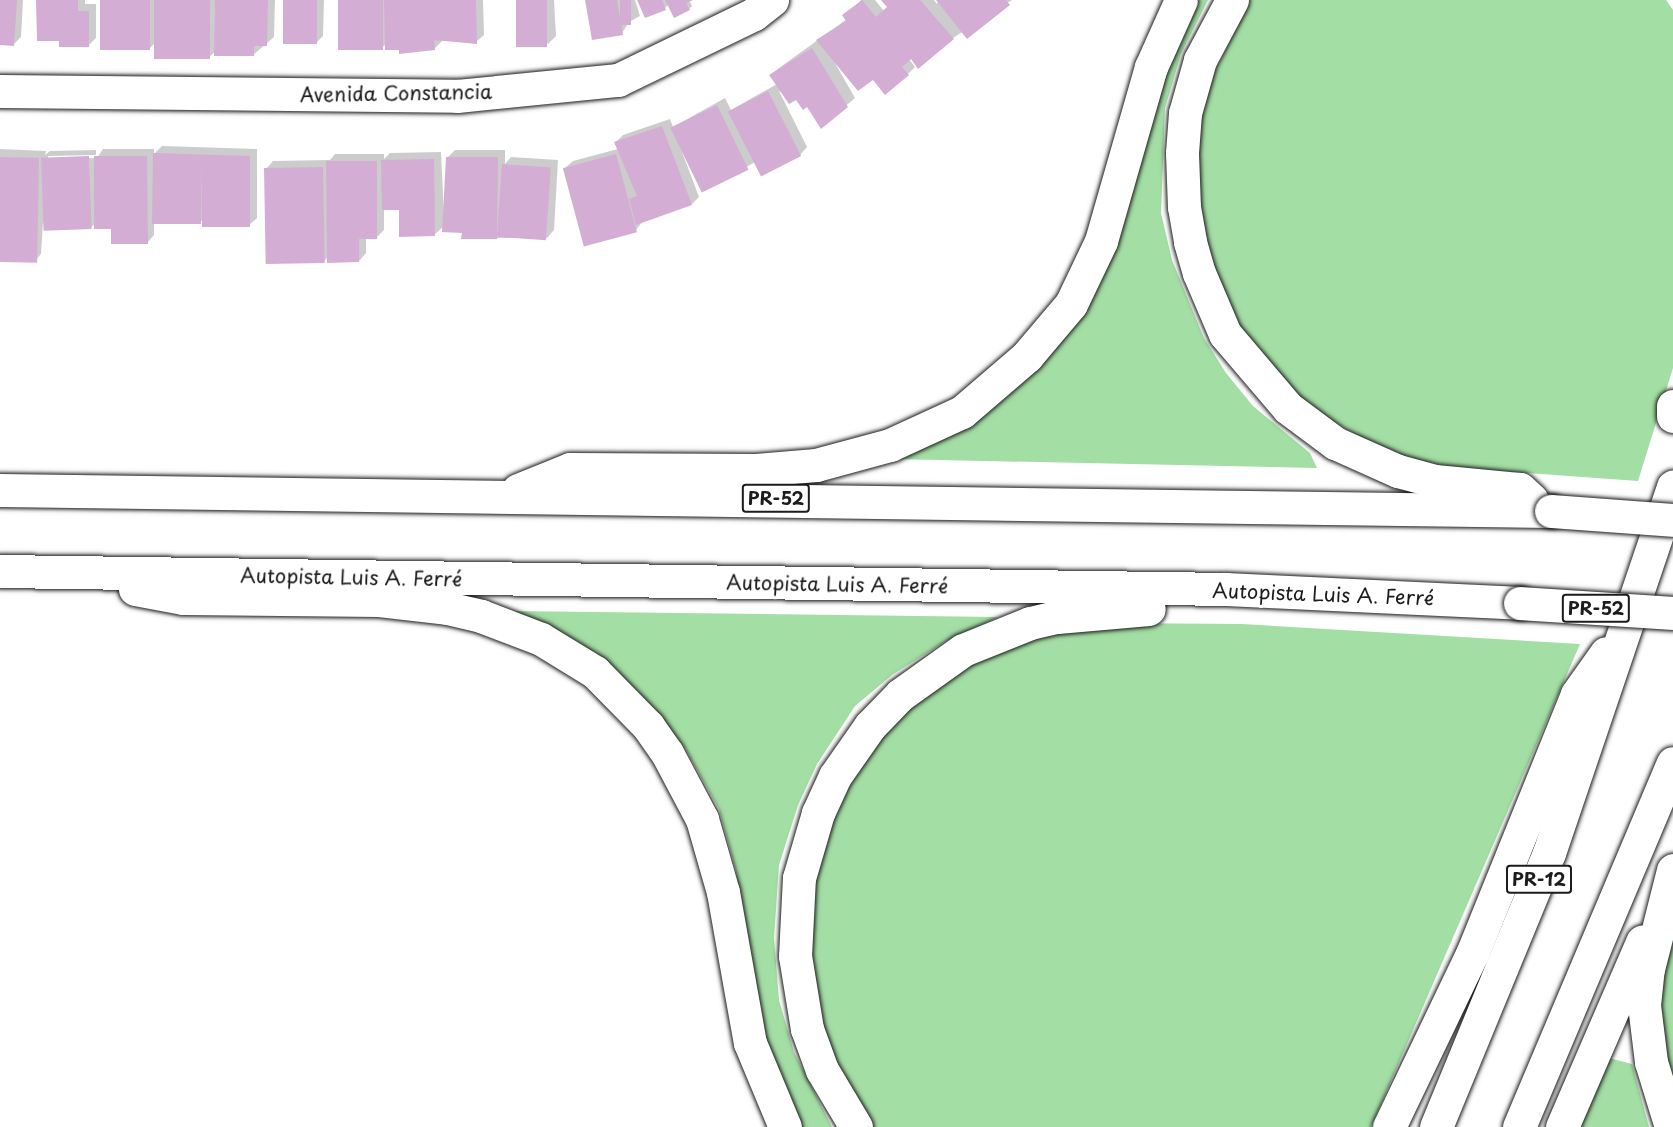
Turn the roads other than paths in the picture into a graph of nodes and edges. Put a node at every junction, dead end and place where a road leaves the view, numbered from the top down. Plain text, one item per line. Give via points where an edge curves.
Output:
1 (772, 0) edge
2 (1181, 0) edge
3 (1232, 0) edge
4 (0, 91) edge
5 (1673, 406) edge
6 (1673, 416) edge
7 (1673, 486) edge
8 (0, 490) edge
9 (504, 495) junction
10 (1548, 511) junction
11 (1673, 520) edge
12 (0, 571) edge
13 (33, 571) junction
14 (1304, 593) junction
15 (1673, 613) edge
16 (1626, 624) junction
17 (1673, 763) edge
18 (1673, 870) edge
19 (1662, 903) junction
20 (785, 1127) edge
21 (856, 1127) edge
22 (1389, 1127) edge
23 (1436, 1127) edge
24 (1519, 1127) edge
25 (1562, 1127) edge
26 (1671, 1127) edge

1 - 4 main road, Avenida Constancia via 754,14 618,80 457,96
2 - 9 main road via 1151,66 1101,241 1071,304 1027,356 962,412 890,445 816,465 756,470 570,469
3 - 10 main road via 1194,80 1185,113 1182,153 1190,243 1225,334 1288,408 1335,443 1398,471 1436,481 1520,489
5 - 6 main road
7 - 16 main road, PR-12
8 - 9 main road, PR-52
9 - 10 main road, PR-52
10 - 11 main road, PR-52, bridge
12 - 13 main road, Autopista Luis A. Ferré / PR-52
13 - 14 main road, Autopista Luis A. Ferré / PR-52
13 - 20 main road via 183,598 379,600 447,608 481,616 541,639 595,672 624,698 661,744 702,819 723,892 750,1043
14 - 15 main road, Autopista Luis A. Ferré / PR-52, bridge
14 - 21 main road via 1168,608 1095,611 1030,623 963,650 928,672 870,726 850,751 818,813 799,878 795,915 795,956 807,1029 822,1070
16 - 22 main road via 1577,694 1472,954
16 - 23 main road, PR-12 via 1549,853
17 - 24 main road
18 - 19 main road
19 - 25 main road via 1630,965
19 - 26 main road via 1644,1005 1651,1062

